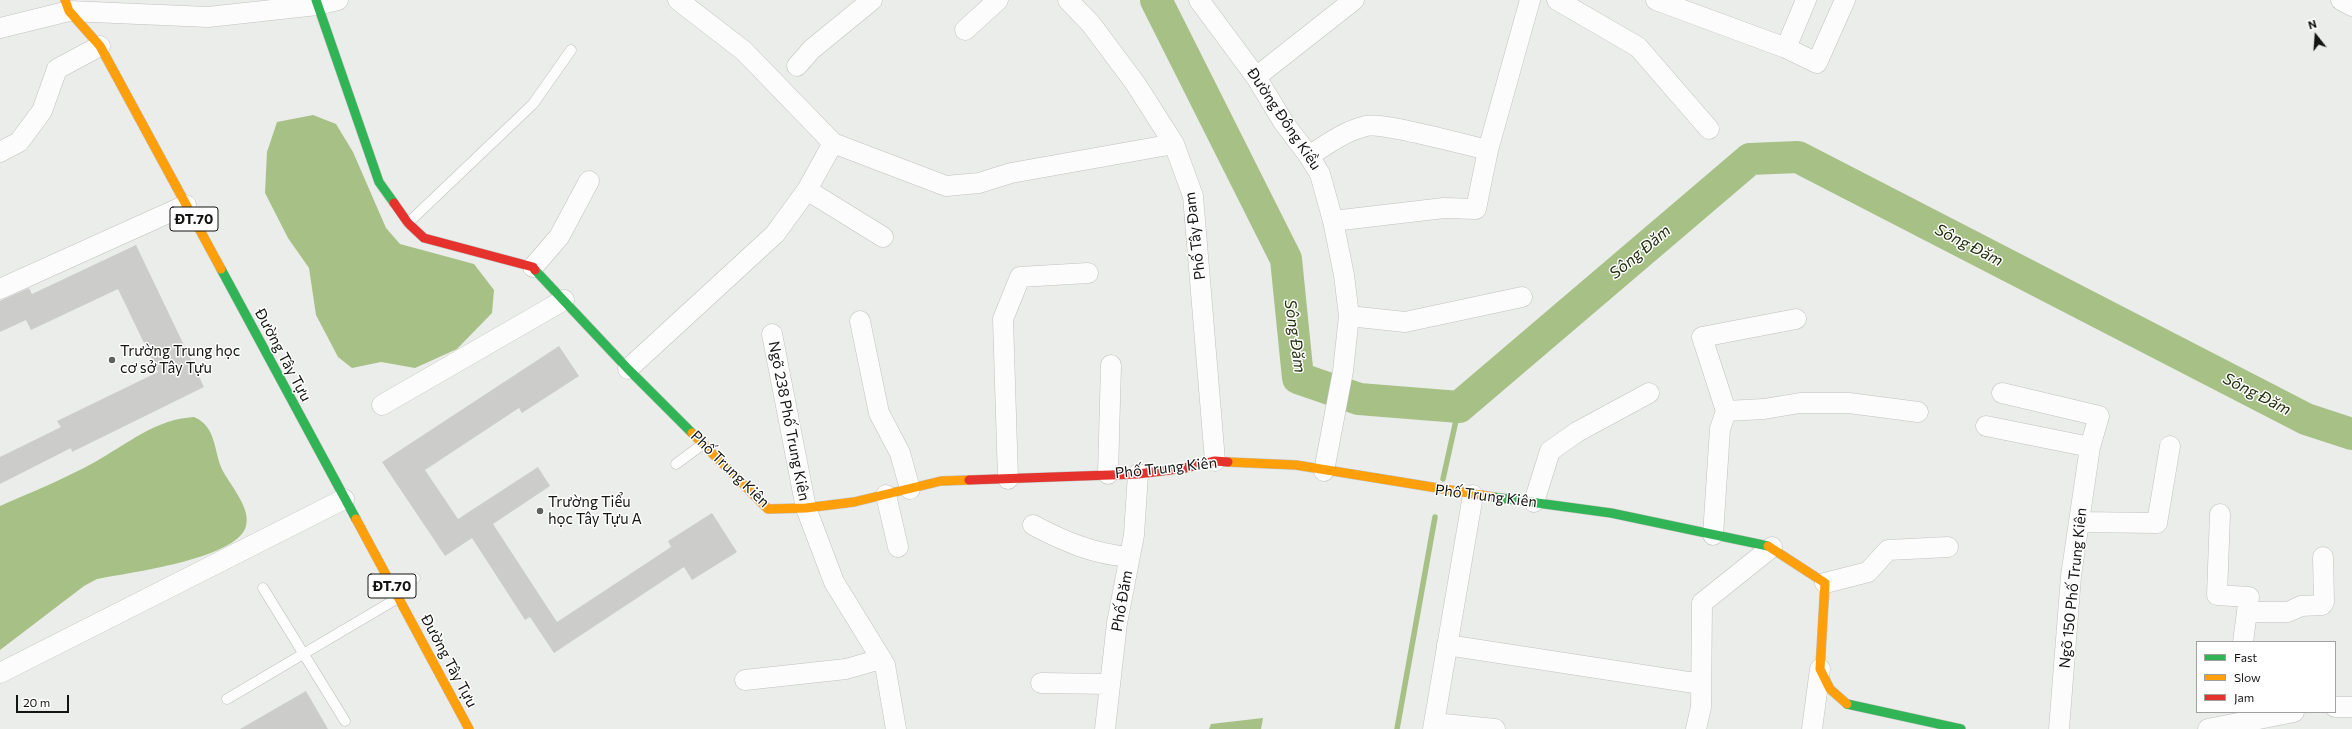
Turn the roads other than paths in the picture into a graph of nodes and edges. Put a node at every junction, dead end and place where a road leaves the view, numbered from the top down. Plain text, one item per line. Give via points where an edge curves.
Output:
1 (338, 0) edge
2 (678, 0) edge
3 (998, 0) edge
4 (1068, 0) edge
5 (1198, 0) edge
6 (1354, 0) edge
7 (1530, 0) edge
8 (1557, 0) edge
9 (1656, 0) edge
10 (1806, 0) edge
11 (1845, 0) edge
12 (2340, 0) edge
13 (316, 2) edge
14 (862, 3) edge
15 (67, 5) edge
16 (2352, 6) edge
17 (0, 28) edge
18 (965, 30) dead end
19 (100, 46) junction
20 (1786, 48) junction
21 (571, 50) dead end
22 (797, 66) dead end
23 (1256, 77) junction
24 (1709, 129) dead end
25 (833, 143) junction
26 (1174, 144) junction
27 (1488, 150) junction
28 (0, 152) edge
29 (1309, 156) junction
30 (589, 181) dead end
31 (807, 190) junction
32 (186, 205) junction
33 (1333, 221) junction
34 (408, 223) junction
35 (883, 237) dead end
36 (533, 267) junction
37 (1088, 273) dead end
38 (0, 289) edge
39 (1522, 297) dead end
40 (564, 300) junction
41 (1349, 316) junction
42 (1796, 320) dead end
43 (860, 321) dead end
44 (772, 334) dead end
45 (1111, 365) dead end
46 (628, 369) junction
47 (2002, 393) dead end
48 (1649, 394) dead end
49 (382, 405) dead end
50 (1726, 411) junction
51 (1918, 412) dead end
52 (1986, 426) dead end
53 (703, 444) junction
54 (2170, 446) dead end
55 (2090, 447) junction
56 (1215, 461) junction
57 (676, 464) dead end
58 (1324, 471) junction
59 (1108, 474) junction
60 (1138, 474) junction
61 (1008, 478) junction
62 (910, 489) junction
63 (886, 495) junction
64 (1469, 495) junction
65 (344, 499) junction
66 (1534, 502) junction
67 (806, 508) junction
68 (2220, 514) dead end
69 (2079, 522) junction
70 (1033, 525) dead end
71 (1713, 535) junction
72 (898, 547) dead end
73 (1772, 547) junction
74 (1948, 547) dead end
75 (1130, 557) junction
76 (2323, 557) dead end
77 (415, 578) dead end
78 (1825, 583) junction
79 (263, 588) dead end
80 (393, 588) junction
81 (398, 598) junction
82 (2247, 612) junction
83 (2243, 641) edge
84 (1447, 645) junction
85 (303, 654) junction
86 (881, 659) junction
87 (1820, 669) junction
88 (0, 673) edge
89 (745, 680) dead end
90 (1041, 683) dead end
91 (1110, 684) junction
92 (1701, 684) junction
93 (226, 699) dead end
94 (2336, 707) edge
95 (2352, 707) edge
96 (2284, 713) edge
97 (2234, 718) edge
98 (345, 721) dead end
99 (1433, 726) edge
100 (470, 729) edge
101 (896, 729) edge
102 (1105, 729) edge
103 (1495, 729) edge
104 (1696, 729) edge
105 (1812, 729) edge
106 (1961, 729) edge
107 (2059, 729) edge
108 (2208, 729) edge

1 - 13 street
2 - 25 street via 744,51
3 - 18 street
4 - 26 street, Phố Tây Đam via 1091,24 1135,83
5 - 23 street, Đường Đông Kiều
6 - 23 street
7 - 27 street
8 - 24 street via 1638,47
9 - 20 street
10 - 20 street
11 - 20 street via 1817,63
12 - 16 street
13 - 15 street via 208,17
13 - 34 street via 378,182
14 - 22 street
15 - 17 street
15 - 19 street, Đường Tây Tựu / ĐT.70
19 - 28 street via 57,69 42,111 19,142
19 - 32 street, Đường Tây Tựu / ĐT.70
21 - 34 lane via 533,104
23 - 29 street, Đường Đông Kiều via 1284,123
25 - 26 street via 946,186 979,183 1011,173
25 - 31 street
26 - 56 street, Phố Tây Đam via 1193,196
27 - 29 street via 1367,125 1345,133
27 - 33 street via 1476,209 1444,208
29 - 33 street, Đường Đông Kiều via 1320,174
30 - 36 street via 559,237
31 - 35 street
31 - 46 street via 775,234
32 - 38 street
32 - 65 street, Đường Tây Tựu / ĐT.70
33 - 41 street, Đường Đông Kiều
34 - 36 street via 424,238
36 - 40 street, Phố Trung Kiên
37 - 61 street via 1020,277 1015,288 1003,319
39 - 41 street via 1405,322
40 - 46 street, Phố Trung Kiên
40 - 49 street
41 - 58 street, Đường Đông Kiều via 1343,371
42 - 50 street via 1702,337
43 - 62 street via 879,413 900,453
44 - 67 street, Ngõ 238 Phố Trung Kiên
45 - 59 street
46 - 53 street, Phố Trung Kiên
47 - 55 street, Ngõ 150 Phố Trung Kiên via 2099,416
48 - 66 street via 1577,432 1550,451
50 - 51 street via 1764,409 1800,403 1849,403
50 - 71 street via 1720,429
52 - 55 street
53 - 57 lane
53 - 67 street, Phố Trung Kiên via 768,509
54 - 69 street via 2157,523
55 - 69 street, Ngõ 150 Phố Trung Kiên
56 - 58 street, Phố Trung Kiên via 1296,465
56 - 60 street, Phố Trung Kiên
58 - 64 street, Phố Trung Kiên
59 - 60 street, Phố Trung Kiên
59 - 61 street, Phố Trung Kiên
60 - 75 street, Phố Đăm
61 - 62 street, Phố Trung Kiên via 941,481
62 - 63 street, Phố Trung Kiên
63 - 67 street, Phố Trung Kiên
63 - 72 street
64 - 66 street, Phố Trung Kiên
64 - 84 street
65 - 80 street, Đường Tây Tựu / ĐT.70
65 - 88 street
66 - 71 street, Phố Trung Kiên via 1611,513
67 - 86 street, Ngõ 238 Phố Trung Kiên via 834,582
68 - 82 street via 2217,595 2249,597
69 - 107 street, Ngõ 150 Phố Trung Kiên via 2071,576
70 - 75 street via 1075,546 1107,555
71 - 73 street, Phố Trung Kiên
73 - 78 street, Phố Trung Kiên
73 - 92 street via 1702,603
74 - 78 street via 1888,550 1868,572
75 - 91 street, Phố Đăm via 1117,623
76 - 82 street via 2322,605 2301,606 2288,612
77 - 80 lane
78 - 87 street
79 - 85 lane
80 - 81 street, Đường Tây Tựu / ĐT.70
81 - 85 lane
81 - 100 street, Đường Tây Tựu / ĐT.70
82 - 83 street
84 - 92 street
84 - 99 street
85 - 93 lane
85 - 98 lane
86 - 89 street via 846,669
86 - 101 street, Ngõ 238 Phố Trung Kiên via 885,665
87 - 105 street
87 - 106 street via 1824,682 1847,704
90 - 91 street
91 - 102 street, Phố Đăm
92 - 104 street via 1701,707
94 - 95 street
96 - 97 street
97 - 108 street
99 - 103 street

